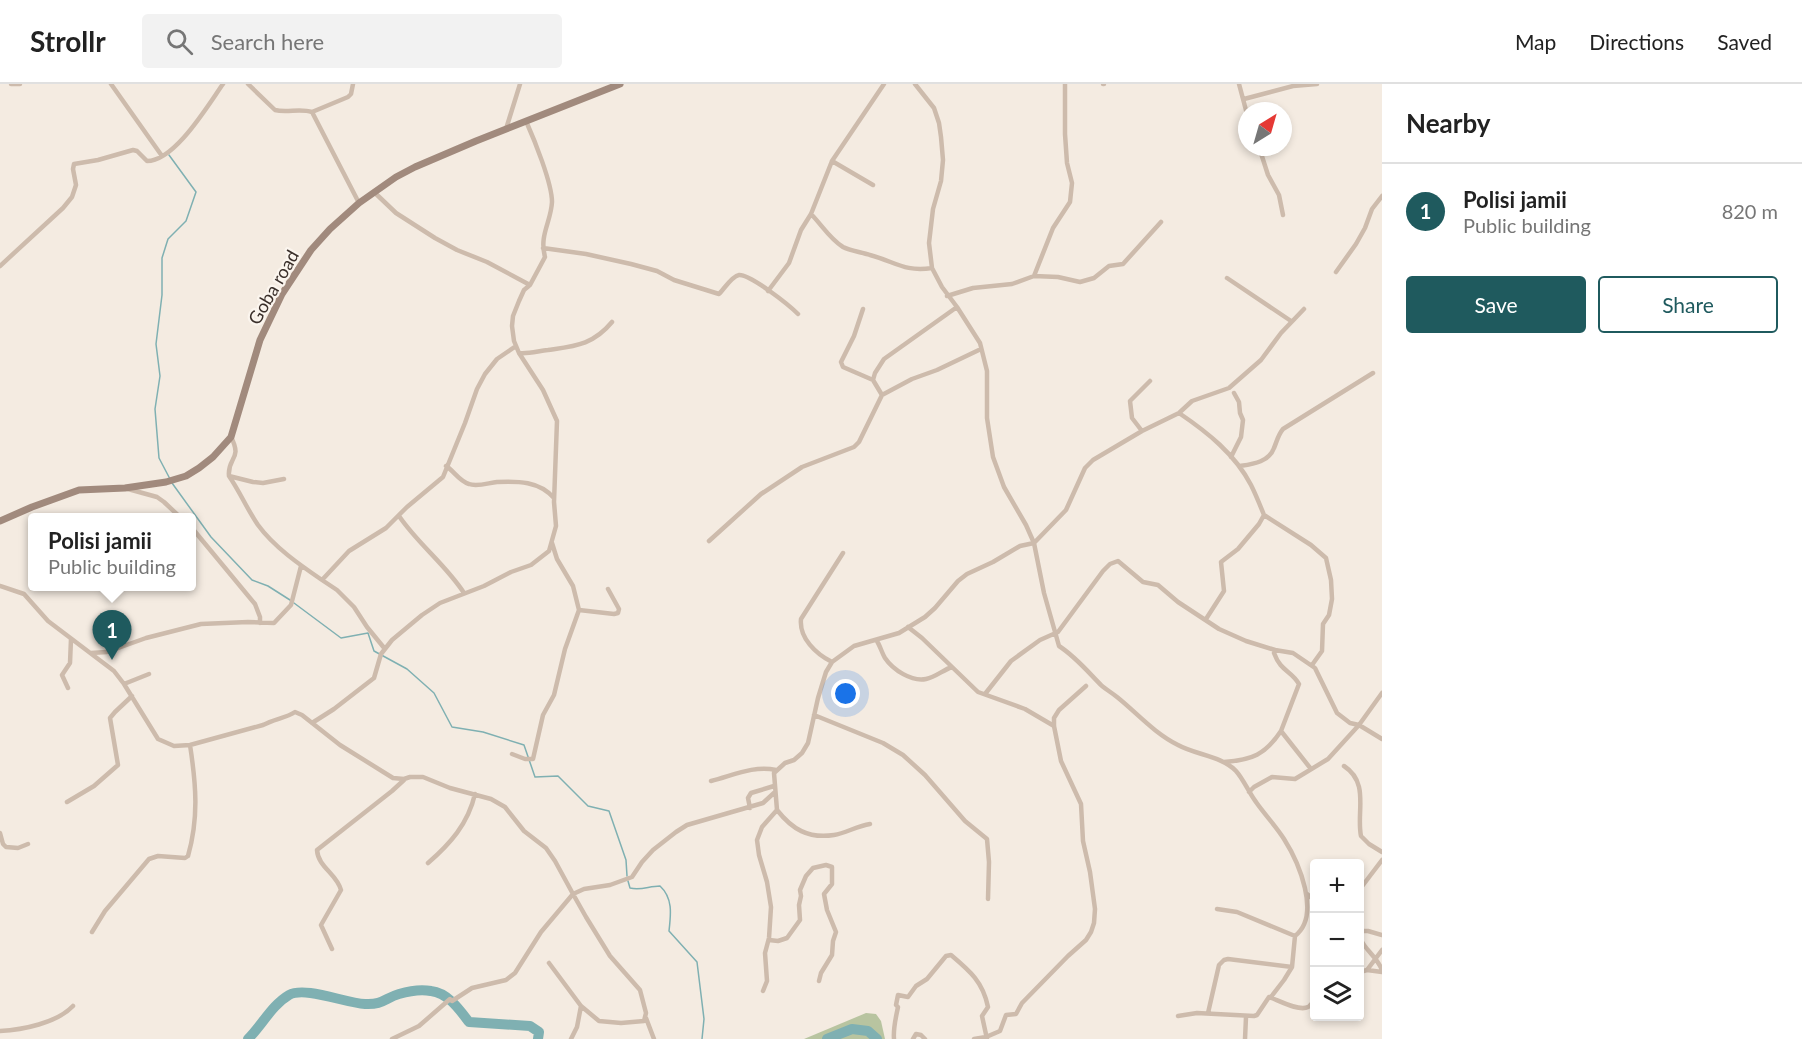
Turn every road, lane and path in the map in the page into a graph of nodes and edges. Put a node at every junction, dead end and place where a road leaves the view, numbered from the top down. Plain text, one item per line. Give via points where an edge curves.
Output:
1 (11, 84) edge
2 (20, 84) edge
3 (111, 84) edge
4 (224, 84) edge
5 (248, 84) edge
6 (353, 84) edge
7 (520, 84) edge
8 (620, 84) edge
9 (884, 84) edge
10 (915, 84) edge
11 (1065, 84) edge
12 (1239, 84) edge
13 (1317, 84) edge
14 (1244, 99) junction
15 (1245, 102) edge
16 (312, 112) junction
17 (526, 121) junction
18 (507, 129) junction
19 (162, 156) junction
20 (1262, 156) edge
21 (832, 161) junction
22 (873, 185) dead end
23 (374, 192) junction
24 (1382, 196) edge
25 (359, 203) junction
26 (811, 214) junction
27 (1282, 215) dead end
28 (1161, 222) dead end
29 (543, 248) junction
30 (0, 266) edge
31 (933, 268) junction
32 (1336, 272) dead end
33 (1034, 276) junction
34 (1227, 279) dead end
35 (530, 285) junction
36 (768, 291) junction
37 (948, 296) junction
38 (957, 307) junction
39 (863, 309) dead end
40 (1304, 309) dead end
41 (798, 314) dead end
42 (1291, 321) junction
43 (612, 322) dead end
44 (516, 346) junction
45 (981, 349) junction
46 (519, 353) junction
47 (1373, 373) dead end
48 (873, 380) junction
49 (1150, 381) dead end
50 (1234, 393) dead end
51 (882, 395) junction
52 (1179, 413) junction
53 (1142, 431) junction
54 (231, 437) junction
55 (1231, 457) junction
56 (446, 466) junction
57 (1240, 466) junction
58 (229, 476) junction
59 (284, 479) dead end
60 (125, 488) junction
61 (554, 498) junction
62 (176, 513) edge
63 (1264, 515) junction
64 (399, 516) junction
65 (0, 521) edge
66 (196, 533) edge
67 (709, 541) dead end
68 (552, 543) junction
69 (1034, 543) junction
70 (843, 553) dead end
71 (301, 566) junction
72 (322, 580) junction
73 (0, 585) edge
74 (608, 589) dead end
75 (464, 593) junction
76 (579, 610) junction
77 (1206, 619) junction
78 (260, 623) junction
79 (908, 627) junction
80 (1055, 633) junction
81 (71, 639) junction
82 (877, 641) junction
83 (386, 649) junction
84 (1275, 650) junction
85 (91, 653) junction
86 (832, 662) junction
87 (1312, 665) junction
88 (953, 667) junction
89 (149, 674) dead end
90 (124, 684) junction
91 (1086, 686) dead end
92 (68, 688) dead end
93 (1382, 693) edge
94 (986, 694) junction
95 (132, 696) junction
96 (814, 716) junction
97 (312, 723) junction
98 (1359, 725) junction
99 (1054, 726) junction
100 (1281, 731) junction
101 (1382, 739) edge
102 (190, 746) junction
103 (512, 754) dead end
104 (1224, 762) junction
105 (1344, 766) dead end
106 (1311, 769) junction
107 (776, 770) junction
108 (404, 779) junction
109 (711, 781) dead end
110 (774, 789) junction
111 (1249, 792) junction
112 (475, 794) junction
113 (67, 802) dead end
114 (750, 808) junction
115 (777, 810) junction
116 (870, 824) dead end
117 (0, 833) edge
118 (28, 844) dead end
119 (1382, 852) edge
120 (1382, 861) edge
121 (428, 863) dead end
122 (1364, 883) edge
123 (573, 894) junction
124 (1306, 894) junction
125 (1310, 897) edge
126 (988, 898) dead end
127 (1217, 909) dead end
128 (1364, 931) edge
129 (92, 932) dead end
130 (1382, 934) edge
131 (1295, 936) junction
132 (769, 940) junction
133 (1364, 946) edge
134 (332, 949) dead end
135 (1382, 950) edge
136 (1376, 958) junction
137 (549, 963) dead end
138 (1292, 967) junction
139 (1367, 970) junction
140 (1364, 971) edge
141 (1382, 971) edge
142 (819, 981) dead end
143 (763, 991) dead end
144 (1270, 997) junction
145 (1310, 1005) edge
146 (73, 1006) dead end
147 (581, 1006) junction
148 (1208, 1013) junction
149 (1178, 1016) dead end
150 (1246, 1017) junction
151 (646, 1018) junction
152 (0, 1031) edge
153 (987, 1038) edge
154 (392, 1039) edge
155 (571, 1039) edge
156 (654, 1039) edge
157 (894, 1039) edge
158 (913, 1039) edge
159 (925, 1039) edge
160 (974, 1039) edge
161 (1245, 1039) edge

1 - 2 street
3 - 19 street
4 - 19 street via 181,139
5 - 16 street via 278,112
6 - 16 street via 348,97
7 - 18 street
8 - 17 main road, Goba road
9 - 21 street
10 - 31 street via 934,108 941,137 941,181 929,243
11 - 33 street via 1070,202 1053,228
12 - 14 street
13 - 14 street
14 - 15 street
16 - 25 street
17 - 18 main road, Goba road
17 - 29 street via 551,194
18 - 23 main road, Goba road via 415,167
19 - 30 street via 147,161 133,150 74,164 76,185 72,197
20 - 27 street via 1280,195
21 - 22 street
21 - 26 street
23 - 25 main road, Goba road
23 - 35 street via 396,213 435,238
24 - 32 street
25 - 54 main road, Goba road via 311,250 282,294 260,340
26 - 31 street via 844,248 902,268
26 - 36 street via 789,263
28 - 33 street via 1123,264 1109,266 1094,278 1080,282
29 - 35 street via 545,257
29 - 36 street via 631,264 719,294 741,275
31 - 37 street
33 - 37 street
34 - 42 street
35 - 44 street via 513,316
36 - 41 street
37 - 38 street
38 - 45 street
38 - 48 street via 884,359
39 - 48 street via 841,365
40 - 42 street
42 - 52 street via 1261,360 1229,388 1192,401
43 - 46 street via 579,346
44 - 46 street
44 - 56 street via 497,359 485,374
45 - 51 street
45 - 69 street via 987,371 987,418 993,456 1004,487
46 - 61 street via 557,421
47 - 57 street via 1283,429 1273,452 1258,464
48 - 51 street
49 - 53 street via 1130,402 1132,418
50 - 55 street via 1243,420 1241,437
51 - 67 street via 854,447 802,467 761,494
52 - 53 street
52 - 55 street
53 - 69 street via 1085,468 1066,510
54 - 58 street via 237,449
54 - 60 main road, Goba road via 213,457 186,476
55 - 57 street
56 - 61 street via 469,484 520,482 537,485
56 - 64 street via 443,477
57 - 63 street
58 - 59 street via 263,483
58 - 71 street via 265,534
60 - 62 street via 157,497
60 - 65 main road, Goba road via 79,490
61 - 68 street via 556,526
63 - 77 street via 1238,549 1221,562 1224,591
63 - 87 street via 1326,558 1332,599 1322,630 1321,655
64 - 72 street via 349,551
64 - 75 street
66 - 78 street via 255,604
68 - 75 street via 531,565
68 - 76 street via 573,586
69 - 79 street via 1020,546 967,574 925,617
69 - 80 street
70 - 86 street via 801,619 812,648
71 - 72 street
71 - 78 street via 291,605 274,623
72 - 83 street via 354,607
73 - 81 street via 26,595 48,621
74 - 76 street via 618,613
75 - 83 street via 422,615
76 - 103 street via 554,695 543,716 533,759
77 - 80 street via 1158,585 1143,582 1118,561 1103,571
77 - 84 street via 1230,635
78 - 85 street via 201,624 107,652
79 - 82 street
79 - 88 street
80 - 94 street via 1011,661
80 - 104 street via 1059,646 1139,718 1171,742
81 - 85 street
81 - 92 street via 70,663 62,675
82 - 86 street via 854,646
82 - 88 street via 886,659 911,677 925,679
83 - 97 street via 374,678
84 - 87 street via 1293,653
84 - 100 street via 1282,669 1299,684
85 - 90 street
86 - 96 street
87 - 98 street via 1337,713
88 - 94 street via 978,692
89 - 90 street
90 - 95 street
91 - 99 street via 1059,710
93 - 98 street
94 - 99 street via 1025,709
95 - 102 street via 158,739 174,746
95 - 113 street via 110,718 118,765
96 - 107 street via 802,753
96 - 126 street via 903,755 987,839
97 - 102 street via 296,712
97 - 108 street via 379,770
98 - 101 street
98 - 106 street via 1328,759
99 - 153 street via 1061,761 1081,804 1094,923 1086,940 1027,998 1016,1014 1006,1015 1000,1031
100 - 104 street via 1263,752 1248,759
100 - 106 street
102 - 129 street via 196,825 188,856 149,859
104 - 111 street via 1236,771
105 - 119 street via 1360,788 1361,836
106 - 111 street via 1295,779 1272,777
107 - 109 street via 741,771
107 - 110 street
108 - 112 street via 423,777
108 - 134 street via 316,850 320,862 342,890 321,925
110 - 114 street via 766,801
110 - 114 street via 750,793
110 - 115 street
111 - 124 street via 1287,844
112 - 121 street via 470,812 452,841
112 - 123 street via 505,807 524,831 546,848
114 - 123 street via 687,825 653,850 632,878
115 - 116 street via 798,830 813,835 834,835
115 - 132 street via 760,830 758,840 771,908
117 - 118 street via 6,847
120 - 122 street
123 - 151 street via 610,956 640,990
123 - 154 street via 541,932 515,973 506,980 472,988 450,999 419,1026
124 - 125 street
124 - 131 street via 1308,912
127 - 131 street via 1236,912
128 - 130 street
131 - 138 street
132 - 142 street via 787,938 800,920 800,890 806,876 813,868 832,867 832,884 824,894 836,932 832,955
132 - 143 street
133 - 136 street
135 - 136 street
136 - 139 street
136 - 141 street
137 - 147 street
138 - 144 street
138 - 148 street via 1224,960 1219,964
139 - 140 street
139 - 141 street
144 - 145 street via 1303,1009
144 - 150 street via 1257,1016
146 - 152 street via 42,1024
147 - 151 street via 603,1022 638,1022
147 - 155 street via 578,1027
148 - 149 street
148 - 150 street
150 - 161 street
151 - 156 street
153 - 157 street via 982,1016 988,1007 986,997 979,981 951,955 908,997 898,995
153 - 160 street
158 - 159 street via 916,1034

